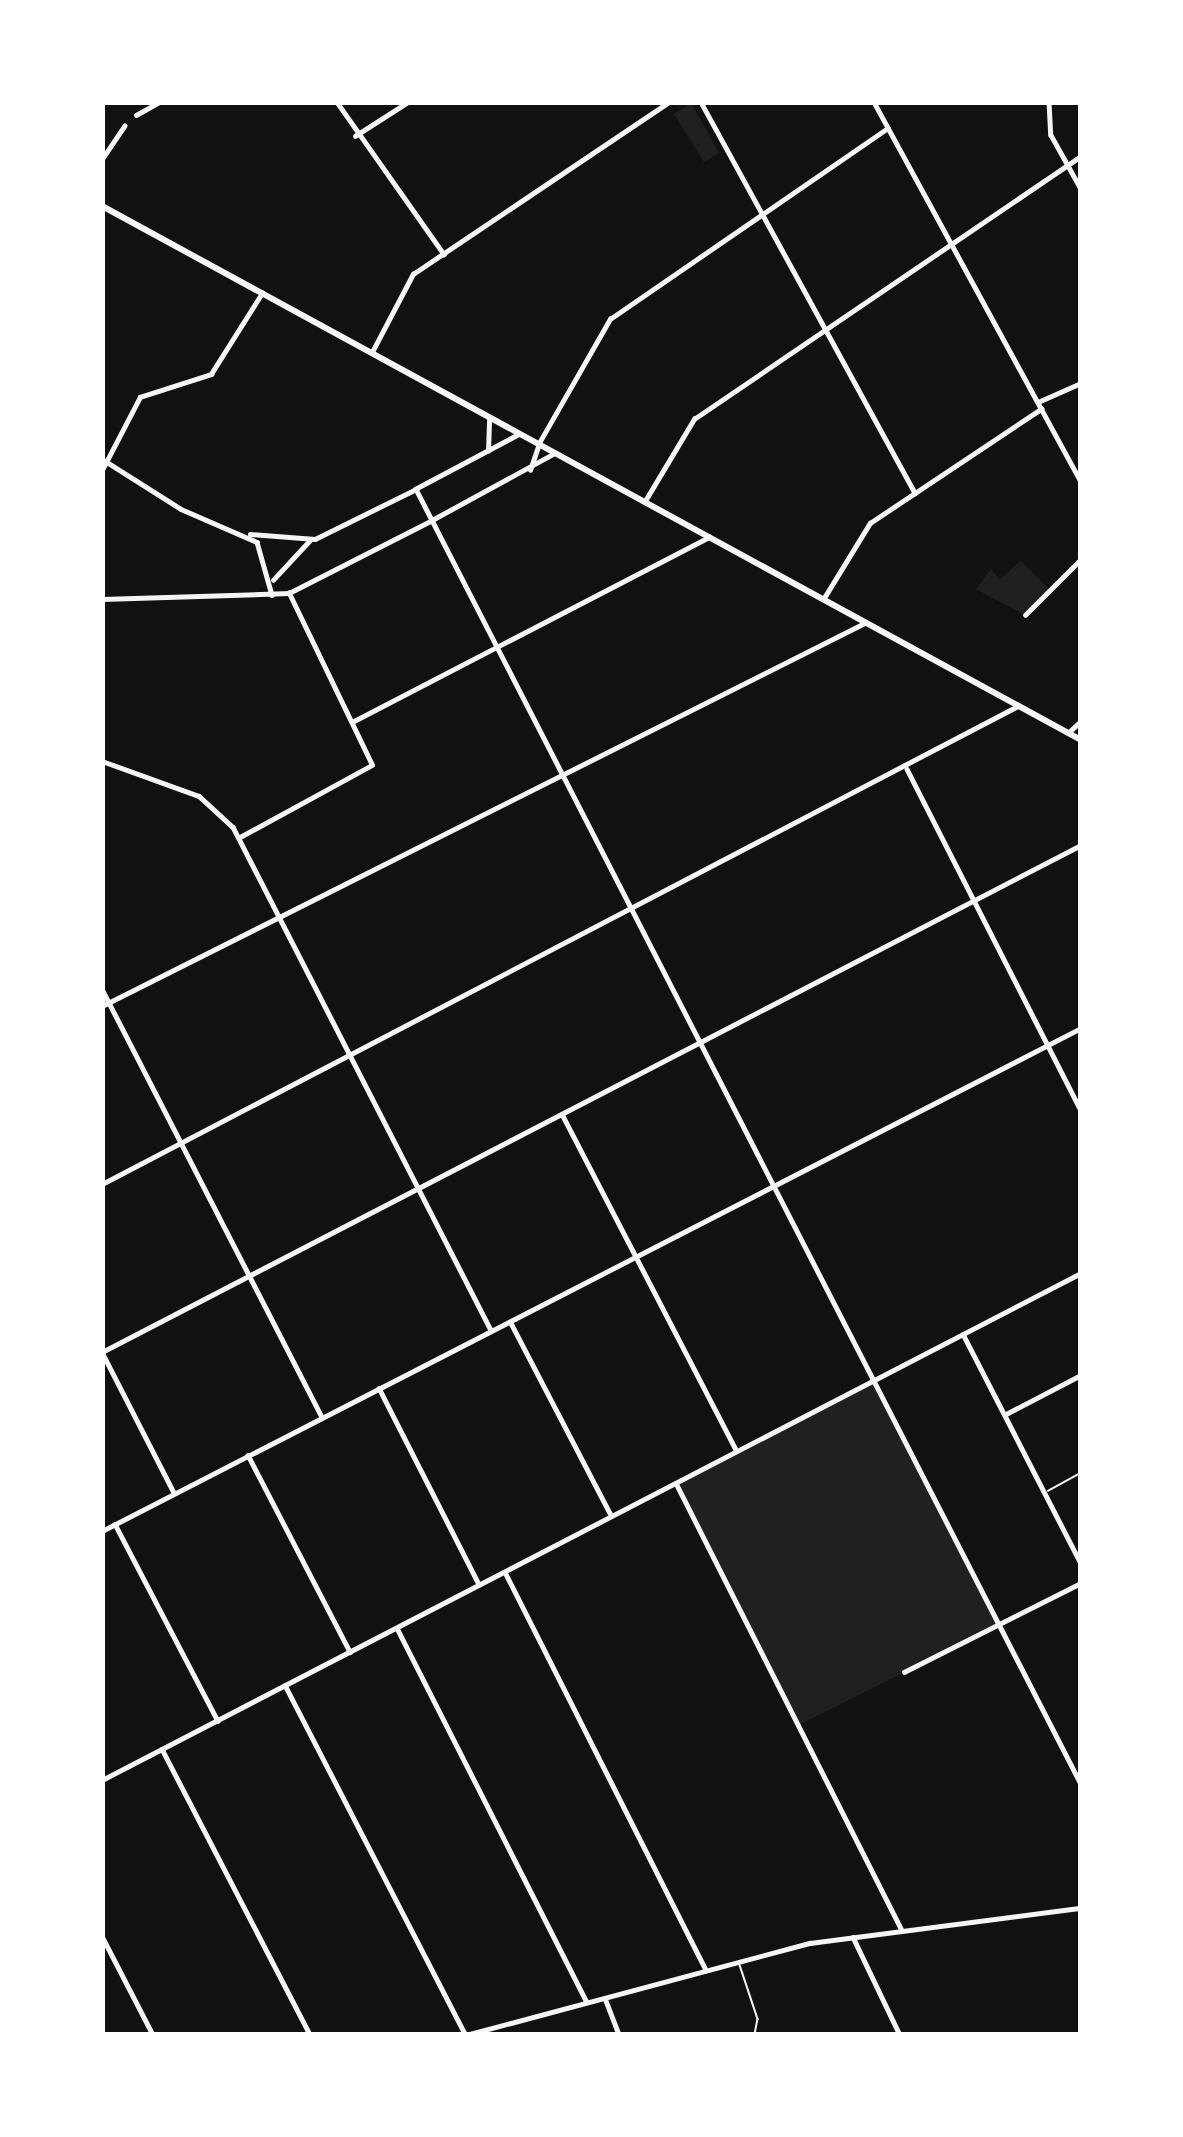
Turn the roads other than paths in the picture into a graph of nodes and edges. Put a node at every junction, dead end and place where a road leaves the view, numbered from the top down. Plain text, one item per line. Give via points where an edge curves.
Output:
1 (159, 102) edge
2 (337, 102) edge
3 (408, 102) edge
4 (669, 102) edge
5 (701, 102) edge
6 (874, 102) edge
7 (1049, 102) edge
8 (136, 115) dead end
9 (124, 126) dead end
10 (889, 128) junction
11 (355, 136) junction
12 (1081, 156) edge
13 (102, 159) edge
14 (1067, 163) junction
15 (1081, 189) edge
16 (102, 206) edge
17 (762, 214) junction
18 (950, 242) junction
19 (444, 254) junction
20 (262, 293) junction
21 (825, 328) junction
22 (371, 353) junction
23 (1081, 382) edge
24 (1040, 406) junction
25 (489, 418) junction
26 (520, 434) junction
27 (539, 444) junction
28 (488, 451) junction
29 (555, 453) junction
30 (105, 460) edge
31 (102, 470) edge
32 (530, 470) junction
33 (1081, 481) edge
34 (416, 488) junction
35 (915, 493) junction
36 (644, 502) junction
37 (432, 520) junction
38 (244, 535) junction
39 (710, 537) junction
40 (310, 540) junction
41 (1081, 559) edge
42 (272, 581) junction
43 (290, 593) junction
44 (272, 595) junction
45 (102, 599) edge
46 (824, 599) junction
47 (1025, 615) dead end
48 (865, 623) junction
49 (497, 647) junction
50 (1018, 706) junction
51 (354, 721) junction
52 (1081, 721) edge
53 (1068, 733) junction
54 (1081, 740) edge
55 (102, 761) edge
56 (907, 769) junction
57 (565, 778) junction
58 (239, 837) junction
59 (1081, 845) edge
60 (973, 900) junction
61 (632, 911) junction
62 (278, 914) junction
63 (102, 989) edge
64 (105, 1004) edge
65 (1081, 1028) edge
66 (699, 1041) junction
67 (1048, 1045) junction
68 (350, 1056) junction
69 (1081, 1110) edge
70 (562, 1112) junction
71 (181, 1142) junction
72 (102, 1184) edge
73 (773, 1185) junction
74 (418, 1189) junction
75 (635, 1255) junction
76 (1081, 1274) edge
77 (249, 1276) junction
78 (510, 1320) junction
79 (491, 1330) junction
80 (962, 1334) junction
81 (102, 1352) edge
82 (1081, 1375) edge
83 (875, 1380) junction
84 (379, 1388) junction
85 (1005, 1415) junction
86 (322, 1417) junction
87 (736, 1450) junction
88 (248, 1455) junction
89 (1081, 1473) edge
90 (676, 1482) junction
91 (174, 1493) junction
92 (1044, 1493) junction
93 (610, 1515) junction
94 (116, 1524) junction
95 (102, 1531) edge
96 (1081, 1564) edge
97 (505, 1571) junction
98 (1081, 1583) edge
99 (479, 1585) junction
100 (998, 1625) junction
101 (398, 1628) junction
102 (350, 1652) junction
103 (904, 1672) dead end
104 (285, 1685) junction
105 (218, 1720) junction
106 (161, 1749) junction
107 (102, 1780) edge
108 (1081, 1784) edge
109 (1081, 1908) edge
110 (901, 1928) junction
111 (102, 1936) edge
112 (853, 1936) junction
113 (740, 1961) junction
114 (706, 1970) junction
115 (605, 1998) junction
116 (587, 2002) junction
117 (153, 2035) edge
118 (310, 2035) edge
119 (466, 2035) edge
120 (619, 2035) edge
121 (755, 2035) edge
122 (900, 2035) edge

1 - 8 street
2 - 11 street
3 - 11 street
4 - 19 street
5 - 17 street
6 - 10 street
7 - 14 street via 1048,126
9 - 13 street
10 - 17 street
10 - 18 street
11 - 19 street
12 - 14 street
14 - 15 street
14 - 18 street
16 - 20 main road
17 - 21 street
17 - 27 street via 610,319
18 - 21 street
18 - 24 street
19 - 22 street via 413,274
20 - 22 main road
20 - 30 street via 211,374 140,397
21 - 35 street
21 - 36 street via 694,419
22 - 25 main road
23 - 24 street
24 - 33 street
24 - 35 street
25 - 26 main road
25 - 28 street
26 - 27 main road
26 - 28 street
27 - 29 main road
27 - 32 street
28 - 34 street
29 - 32 street
29 - 36 main road
30 - 31 street
30 - 38 street via 169,502
32 - 37 street
34 - 37 street
34 - 40 street
35 - 46 street via 865,529
36 - 39 main road
37 - 43 street
37 - 49 street
38 - 40 street
38 - 42 street via 266,556
39 - 46 main road
39 - 49 street
40 - 42 street
41 - 47 street
42 - 44 street
43 - 44 street
43 - 51 street
44 - 45 street
46 - 48 main road
48 - 50 main road
48 - 57 street
49 - 51 street
49 - 57 street
50 - 53 main road
50 - 56 street
51 - 58 street via 372,756 367,770
52 - 53 street
53 - 54 main road
55 - 58 street via 206,799
56 - 60 street
56 - 61 street
57 - 61 street
57 - 62 street
58 - 62 street
59 - 60 street
60 - 66 street
60 - 67 street
61 - 66 street
61 - 68 street
62 - 64 street
62 - 68 street
63 - 64 street
64 - 71 street
65 - 67 street
66 - 70 street
66 - 73 street
67 - 69 street
67 - 73 street
68 - 71 street
68 - 74 street
70 - 74 street
70 - 75 street
71 - 72 street
71 - 77 street
73 - 75 street
73 - 83 street
74 - 77 street
74 - 79 street
75 - 78 street
75 - 87 street
76 - 80 street
77 - 81 street
77 - 86 street
78 - 79 street
78 - 93 street
79 - 84 street
80 - 83 street
80 - 85 street
81 - 91 street
82 - 85 street
83 - 87 street
83 - 100 street
84 - 86 street
84 - 99 street
85 - 92 street
86 - 88 street
87 - 90 street
88 - 91 street
88 - 102 street
89 - 92 lane
90 - 93 street
90 - 110 street
91 - 94 street
92 - 96 street
93 - 97 street
94 - 95 street
94 - 105 street
97 - 99 street
97 - 114 street
98 - 100 street
99 - 101 street
100 - 103 street
100 - 108 street
101 - 102 street
101 - 116 street
102 - 104 street
104 - 105 street
104 - 119 street
105 - 106 street
106 - 107 street
106 - 118 street
109 - 110 street
110 - 112 street
111 - 117 street
112 - 113 street
112 - 122 street
113 - 114 street
113 - 121 lane via 758,2019
114 - 115 street
115 - 116 street
115 - 120 street
116 - 119 street

